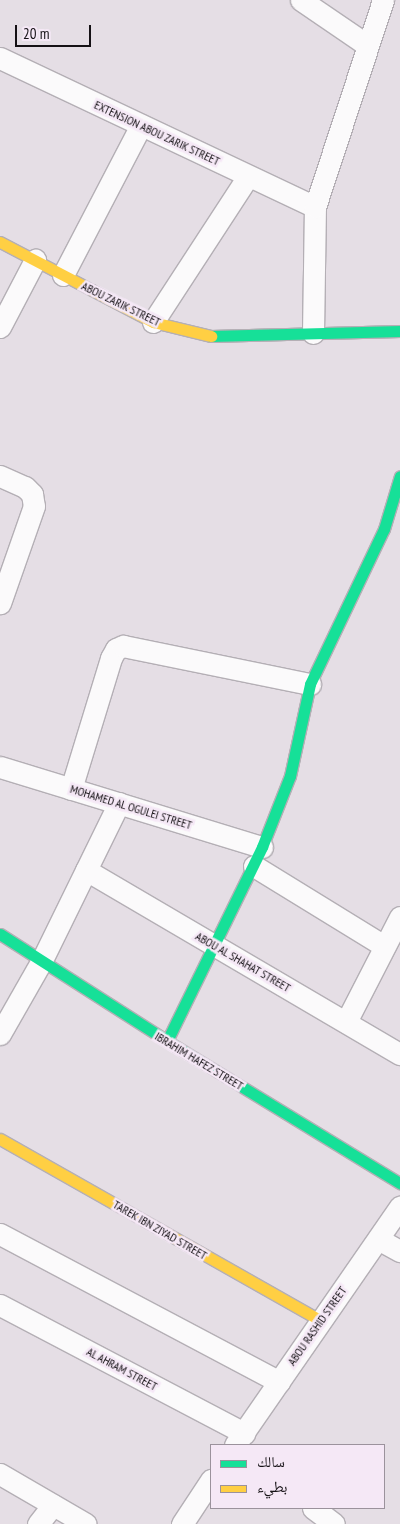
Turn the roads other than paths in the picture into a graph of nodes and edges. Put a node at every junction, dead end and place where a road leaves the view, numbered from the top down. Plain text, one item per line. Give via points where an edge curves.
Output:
1 (301, 0) edge
2 (383, 0) edge
3 (368, 45) junction
4 (0, 58) edge
5 (142, 125) junction
6 (248, 176) junction
7 (315, 207) junction
8 (0, 242) edge
9 (35, 260) junction
10 (64, 275) junction
11 (153, 322) junction
12 (0, 327) edge
13 (400, 331) edge
14 (313, 333) junction
15 (0, 476) edge
16 (400, 476) edge
17 (392, 533) edge
18 (0, 603) edge
19 (310, 684) junction
20 (0, 767) edge
21 (71, 789) junction
22 (119, 803) junction
23 (262, 847) junction
24 (254, 866) junction
25 (86, 870) junction
26 (400, 917) edge
27 (0, 934) edge
28 (216, 946) junction
29 (384, 946) junction
30 (41, 962) junction
31 (346, 1022) junction
32 (0, 1034) edge
33 (167, 1042) junction
34 (400, 1054) edge
35 (0, 1139) edge
36 (400, 1183) edge
37 (400, 1207) edge
38 (0, 1234) edge
39 (378, 1239) junction
40 (400, 1251) edge
41 (0, 1305) edge
42 (320, 1320) junction
43 (278, 1382) junction
44 (239, 1439) edge
45 (0, 1474) edge
46 (210, 1482) edge
47 (53, 1505) junction
48 (314, 1509) edge
49 (38, 1524) edge
50 (86, 1524) edge
51 (182, 1524) edge
52 (334, 1524) edge

1 - 3 street
2 - 3 street
3 - 7 street
4 - 5 street, EXTENSION ABOU ZARIK STREET
5 - 6 street, EXTENSION ABOU ZARIK STREET
5 - 10 street
6 - 7 street, EXTENSION ABOU ZARIK STREET
6 - 11 street
7 - 14 street
8 - 9 street, ABOU ZARIK STREET
9 - 10 street, ABOU ZARIK STREET
9 - 12 street
10 - 11 street, ABOU ZARIK STREET
11 - 14 street, ABOU ZARIK STREET via 183,332 219,337
13 - 14 street, ABOU ZARIK STREET
15 - 18 street via 25,487 32,494 34,506
16 - 17 street
17 - 19 street
19 - 21 street via 123,646 116,649
19 - 23 street via 290,776
20 - 21 street, MOHAMED AL OGULEI STREET
21 - 22 street, MOHAMED AL OGULEI STREET
22 - 23 street, MOHAMED AL OGULEI STREET
22 - 25 street
23 - 24 street
24 - 28 street
24 - 29 street
25 - 28 street, ABOU AL SHAHAT STREET
25 - 30 street
26 - 29 street
27 - 30 street, IBRAHIM HAFEZ STREET
28 - 31 street, ABOU AL SHAHAT STREET
28 - 33 street
29 - 31 street
30 - 32 street
30 - 33 street, IBRAHIM HAFEZ STREET
31 - 34 street, ABOU AL SHAHAT STREET
33 - 36 street, IBRAHIM HAFEZ STREET
35 - 42 street, TAREK IBN ZIYAD STREET
37 - 39 street, ABOU RASHID STREET
38 - 43 street
39 - 40 street
39 - 42 street, ABOU RASHID STREET
41 - 44 street, AL AHRAM STREET
42 - 43 street, ABOU RASHID STREET
43 - 44 street, ABOU RASHID STREET
45 - 47 street
46 - 51 street
47 - 49 street
47 - 50 street
48 - 52 street

